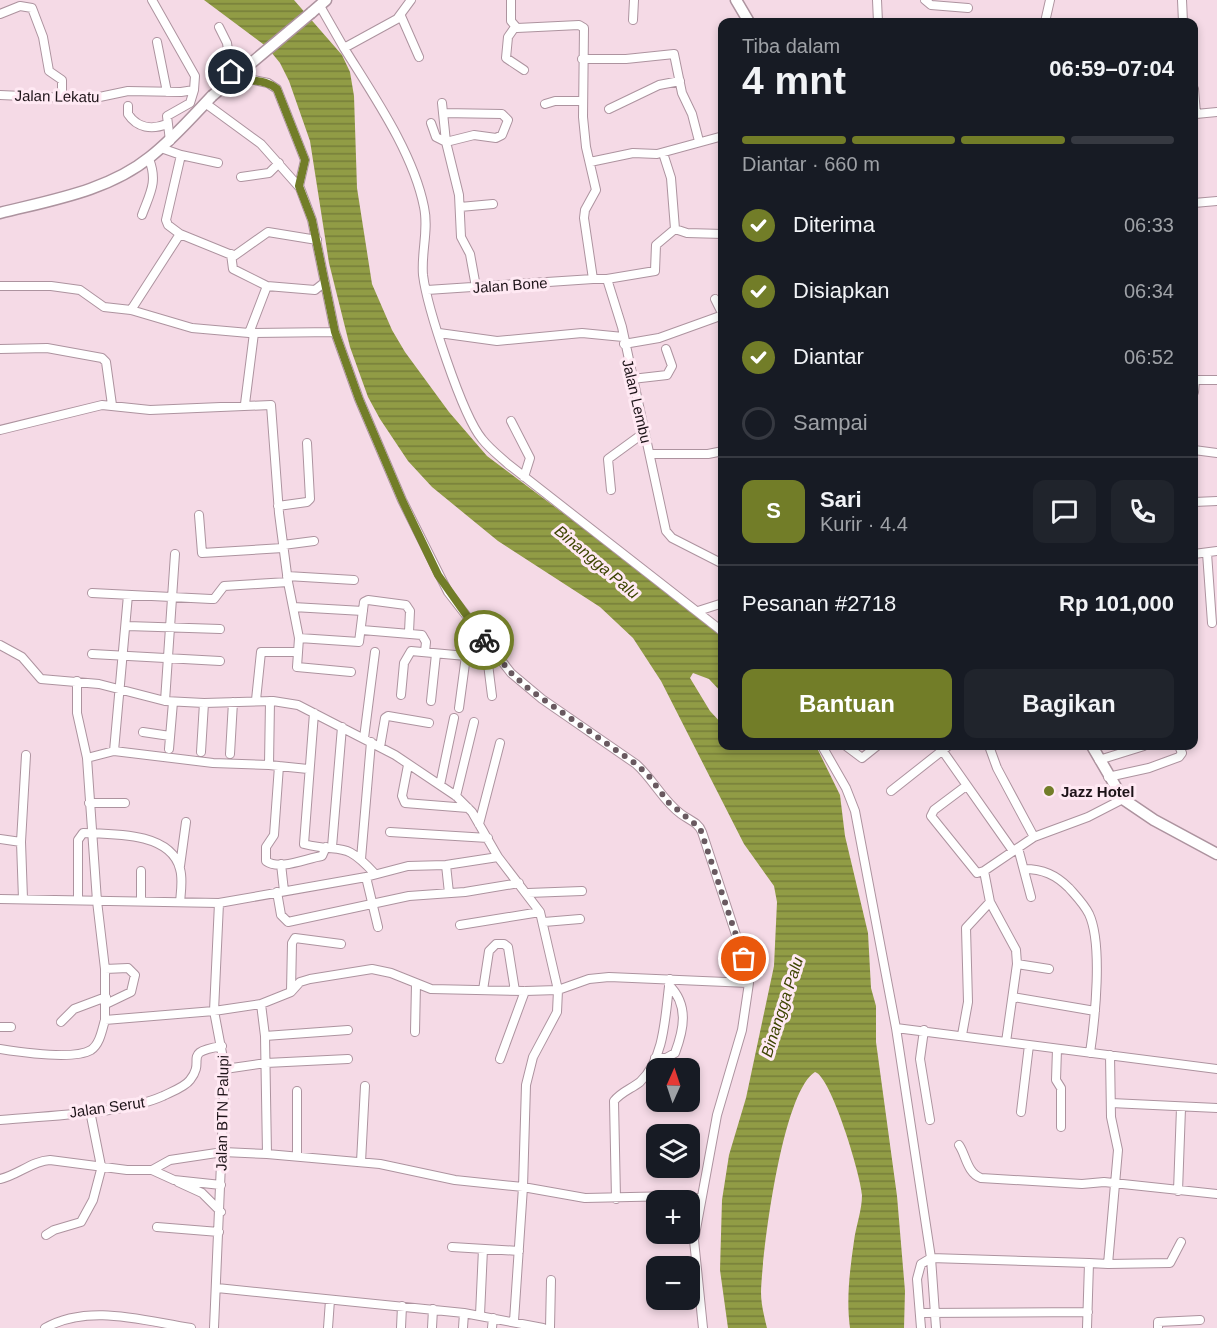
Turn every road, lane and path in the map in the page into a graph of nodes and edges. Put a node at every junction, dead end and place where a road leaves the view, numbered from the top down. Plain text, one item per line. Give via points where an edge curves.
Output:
1 (152, 0) edge
2 (411, 0) edge
3 (511, 0) edge
4 (634, 0) edge
5 (736, 0) edge
6 (877, 0) edge
7 (925, 0) edge
8 (1050, 0) edge
9 (1182, 0) edge
10 (319, 6) edge
11 (968, 8) dead end
12 (0, 14) edge
13 (401, 16) junction
14 (747, 18) edge
15 (878, 18) edge
16 (1046, 18) edge
17 (1183, 18) edge
18 (633, 20) dead end
19 (219, 27) dead end
20 (515, 27) junction
21 (157, 42) dead end
22 (344, 48) junction
23 (419, 57) dead end
24 (582, 59) junction
25 (524, 70) dead end
26 (680, 81) junction
27 (194, 90) junction
28 (167, 92) junction
29 (0, 95) edge
30 (62, 99) junction
31 (208, 100) junction
32 (582, 101) junction
33 (442, 103) dead end
34 (545, 104) dead end
35 (128, 106) dead end
36 (609, 109) dead end
37 (1217, 112) edge
38 (443, 113) junction
39 (1198, 114) edge
40 (431, 123) dead end
41 (167, 124) junction
42 (718, 137) edge
43 (699, 141) junction
44 (446, 142) junction
45 (166, 144) junction
46 (663, 153) junction
47 (181, 155) junction
48 (149, 159) junction
49 (590, 162) junction
50 (218, 163) dead end
51 (279, 163) junction
52 (241, 177) dead end
53 (299, 186) junction
54 (1217, 201) edge
55 (1198, 203) edge
56 (493, 204) dead end
57 (460, 207) junction
58 (0, 213) edge
59 (142, 215) dead end
60 (675, 229) junction
61 (180, 234) junction
62 (718, 234) edge
63 (317, 240) junction
64 (231, 254) junction
65 (593, 279) junction
66 (607, 279) junction
67 (325, 282) junction
68 (0, 285) edge
69 (267, 286) junction
70 (476, 287) junction
71 (427, 290) junction
72 (715, 298) dead end
73 (718, 304) edge
74 (131, 310) junction
75 (718, 317) edge
76 (335, 332) junction
77 (251, 333) junction
78 (439, 333) junction
79 (623, 340) junction
80 (0, 349) edge
81 (666, 349) dead end
82 (632, 380) junction
83 (1198, 380) edge
84 (1217, 380) edge
85 (245, 404) junction
86 (112, 405) junction
87 (511, 421) dead end
88 (0, 430) edge
89 (645, 432) junction
90 (307, 443) dead end
91 (1198, 451) edge
92 (718, 452) edge
93 (1217, 453) edge
94 (650, 454) junction
95 (524, 477) junction
96 (611, 490) dead end
97 (1217, 501) edge
98 (1198, 502) edge
99 (278, 506) junction
100 (199, 515) dead end
101 (314, 541) dead end
102 (283, 546) junction
103 (1217, 551) edge
104 (1206, 553) junction
105 (175, 554) dead end
106 (202, 554) junction
107 (1198, 554) edge
108 (718, 559) edge
109 (198, 563) dead end
110 (287, 579) junction
111 (354, 579) dead end
112 (92, 593) dead end
113 (128, 596) junction
114 (174, 598) junction
115 (718, 605) edge
116 (293, 607) junction
117 (363, 611) junction
118 (698, 611) junction
119 (1212, 623) dead end
120 (127, 626) junction
121 (172, 628) junction
122 (718, 628) edge
123 (220, 629) dead end
124 (362, 630) junction
125 (409, 632) junction
126 (299, 638) junction
127 (0, 645) edge
128 (296, 652) junction
129 (375, 652) dead end
130 (425, 652) junction
131 (92, 654) dead end
132 (436, 654) junction
133 (465, 656) junction
134 (492, 656) junction
135 (124, 657) junction
136 (169, 659) junction
137 (220, 661) dead end
138 (351, 672) dead end
139 (77, 681) junction
140 (122, 691) junction
141 (401, 695) dead end
142 (492, 696) dead end
143 (256, 700) junction
144 (169, 701) junction
145 (270, 701) junction
146 (431, 701) dead end
147 (233, 702) junction
148 (204, 703) junction
149 (459, 708) dead end
150 (314, 713) junction
151 (454, 718) dead end
152 (474, 722) dead end
153 (429, 723) dead end
154 (342, 727) junction
155 (143, 732) dead end
156 (170, 736) junction
157 (367, 740) junction
158 (500, 743) dead end
159 (380, 747) junction
160 (169, 749) dead end
161 (824, 750) edge
162 (850, 750) edge
163 (872, 750) edge
164 (942, 750) edge
165 (946, 750) edge
166 (990, 750) edge
167 (1094, 750) edge
168 (1131, 750) edge
169 (1181, 750) edge
170 (114, 751) junction
171 (201, 752) dead end
172 (230, 754) dead end
173 (26, 755) dead end
174 (87, 758) junction
175 (1099, 760) junction
176 (269, 765) junction
177 (408, 765) junction
178 (279, 766) junction
179 (308, 770) junction
180 (1108, 777) junction
181 (440, 785) junction
182 (966, 786) junction
183 (891, 791) dead end
184 (456, 796) junction
185 (1123, 799) junction
186 (88, 803) junction
187 (125, 803) dead end
188 (468, 808) junction
189 (186, 822) dead end
190 (479, 824) junction
191 (390, 832) dead end
192 (92, 834) junction
193 (1034, 837) junction
194 (488, 838) junction
195 (0, 839) edge
196 (21, 842) junction
197 (329, 847) junction
198 (1015, 849) junction
199 (1217, 854) edge
200 (498, 857) junction
201 (361, 859) junction
202 (281, 864) junction
203 (446, 865) junction
204 (180, 867) junction
205 (1024, 869) junction
206 (141, 871) dead end
207 (984, 871) junction
208 (370, 875) junction
209 (519, 883) junction
210 (582, 891) dead end
211 (280, 892) junction
212 (449, 893) junction
213 (528, 893) junction
214 (1031, 897) dead end
215 (0, 899) edge
216 (23, 899) junction
217 (78, 900) junction
218 (97, 901) junction
219 (141, 901) junction
220 (180, 902) junction
221 (990, 902) junction
222 (219, 903) junction
223 (373, 905) junction
224 (540, 912) junction
225 (580, 919) dead end
226 (544, 922) junction
227 (460, 925) dead end
228 (378, 927) dead end
229 (341, 944) dead end
230 (1017, 964) junction
231 (105, 969) junction
232 (1049, 969) dead end
233 (670, 982) junction
234 (749, 983) junction
235 (416, 984) junction
236 (483, 990) junction
237 (558, 990) junction
238 (515, 991) junction
239 (525, 991) junction
240 (291, 992) junction
241 (1013, 997) junction
242 (106, 1001) junction
243 (261, 1004) junction
244 (214, 1011) junction
245 (1095, 1011) junction
246 (105, 1020) junction
247 (61, 1022) dead end
248 (0, 1027) edge
249 (11, 1027) dead end
250 (896, 1028) junction
251 (348, 1030) dead end
252 (924, 1030) junction
253 (415, 1032) dead end
254 (962, 1035) junction
255 (265, 1036) junction
256 (1006, 1042) junction
257 (1029, 1045) junction
258 (222, 1046) junction
259 (0, 1049) edge
260 (1057, 1049) junction
261 (1090, 1053) junction
262 (1110, 1055) junction
263 (655, 1058) joint
264 (348, 1059) dead end
265 (500, 1059) dead end
266 (266, 1063) junction
267 (225, 1069) junction
268 (1217, 1069) edge
269 (646, 1072) edge
270 (365, 1086) dead end
271 (297, 1091) dead end
272 (1110, 1103) junction
273 (1181, 1108) junction
274 (1217, 1108) edge
275 (90, 1111) junction
276 (1021, 1112) dead end
277 (0, 1120) edge
278 (930, 1120) dead end
279 (1061, 1127) dead end
280 (959, 1145) dead end
281 (223, 1152) junction
282 (267, 1154) junction
283 (297, 1156) junction
284 (361, 1161) junction
285 (101, 1166) junction
286 (152, 1170) junction
287 (0, 1179) edge
288 (174, 1180) junction
289 (1116, 1184) junction
290 (221, 1185) junction
291 (523, 1187) junction
292 (1178, 1191) junction
293 (202, 1193) junction
294 (1217, 1194) edge
295 (646, 1198) edge
296 (616, 1199) junction
297 (700, 1199) edge
298 (220, 1212) junction
299 (158, 1227) dead end
300 (219, 1232) junction
301 (46, 1235) dead end
302 (1181, 1242) dead end
303 (694, 1244) edge
304 (452, 1247) dead end
305 (483, 1249) junction
306 (519, 1251) junction
307 (931, 1258) junction
308 (1089, 1263) junction
309 (1108, 1264) junction
310 (550, 1280) dead end
311 (217, 1288) junction
312 (330, 1300) junction
313 (402, 1306) junction
314 (433, 1309) junction
315 (934, 1312) junction
316 (1088, 1312) junction
317 (464, 1313) junction
318 (920, 1313) junction
319 (480, 1316) junction
320 (117, 1317) junction
321 (492, 1317) junction
322 (1200, 1320) dead end
323 (514, 1321) junction
324 (45, 1328) edge
325 (120, 1328) edge
326 (191, 1328) edge
327 (213, 1328) edge
328 (328, 1328) edge
329 (400, 1328) edge
330 (432, 1328) edge
331 (463, 1328) edge
332 (492, 1328) edge
333 (541, 1328) edge
334 (550, 1328) edge
335 (703, 1328) edge
336 (921, 1328) edge
337 (936, 1328) edge
338 (1087, 1328) edge
339 (1158, 1328) edge

1 - 27 street via 195,76
2 - 13 street
3 - 20 street via 511,21
4 - 18 street
5 - 14 main road
6 - 15 street
7 - 11 street via 931,5
8 - 16 street
9 - 17 street
10 - 22 street
10 - 31 main road, bridge
12 - 30 street via 20,6 32,8 43,37 49,71 62,80
13 - 22 street
13 - 23 street
19 - 53 street via 227,43 231,72 277,89 305,160
20 - 24 street via 579,25 585,31
20 - 25 street via 508,37 506,58
21 - 28 street
22 - 71 street via 384,115 421,195 426,220 423,270
24 - 26 street via 673,54
24 - 32 street
26 - 36 street via 659,86
26 - 43 street
27 - 28 street, Jalan Lekatu
27 - 41 street via 190,103 169,113
28 - 30 street, Jalan Lekatu via 128,91 100,98
29 - 30 street, Jalan Lekatu
31 - 45 main road
31 - 51 street
32 - 34 street
32 - 49 street
33 - 38 street
35 - 41 street via 128,114 137,124 155,129
37 - 39 street
38 - 44 street
38 - 44 street via 502,114 508,120 502,135 496,138 474,135
40 - 44 street via 436,137
41 - 45 street
42 - 43 street
43 - 46 street
44 - 57 street
45 - 47 street
45 - 48 main road
46 - 49 street via 633,153
46 - 60 street via 670,178
47 - 50 street
47 - 61 street via 166,220
48 - 58 main road via 90,189
48 - 59 street via 154,182
49 - 65 street via 596,190 584,218
51 - 52 street via 269,173
51 - 53 street
53 - 63 street
54 - 55 street
56 - 57 street
57 - 70 street via 461,237 470,254
60 - 62 street
60 - 66 street, Jalan Bone via 655,248 656,271
61 - 64 street
61 - 74 street
63 - 64 street via 268,232 239,254
63 - 67 street
64 - 69 street via 233,269
65 - 66 street, Jalan Bone
65 - 70 street, Jalan Bone
66 - 79 street
67 - 69 street via 315,290
67 - 76 street
68 - 74 street via 80,290 104,307
69 - 77 street
70 - 71 street, Jalan Bone
71 - 78 street
72 - 73 street
74 - 77 street via 192,328
75 - 79 street, Jalan Lembu via 659,338
76 - 77 street
76 - 134 street via 359,399 422,545 448,592
77 - 85 street
78 - 79 street, Jalan Lembu via 498,341 582,333
78 - 95 street via 472,425 488,446
79 - 82 street, Jalan Lembu
80 - 86 street via 47,348 102,358
81 - 82 street via 672,366 667,375
82 - 89 street, Jalan Lembu
83 - 84 street
85 - 86 street via 150,410
85 - 99 street via 271,405
86 - 88 street via 80,408
87 - 95 street via 530,458
89 - 94 street, Jalan Lembu
89 - 96 street via 608,459
90 - 99 street via 310,499
91 - 93 street
92 - 94 street, Jalan Lembu
94 - 108 street, Jalan Lembu via 666,531 672,538
95 - 118 street
97 - 98 street
99 - 102 street
100 - 106 street
101 - 102 street
102 - 106 street
102 - 110 street
103 - 104 street
104 - 107 street
104 - 119 street
105 - 114 street
106 - 109 street
110 - 111 street
110 - 114 street via 224,586 214,599
110 - 116 street
112 - 113 street
113 - 114 street
113 - 120 street
114 - 121 street
115 - 118 street
116 - 117 street
116 - 126 street
117 - 124 street
117 - 125 street via 368,600 406,605 410,611
118 - 122 street
120 - 121 street
120 - 135 street
121 - 123 street
121 - 136 street
124 - 125 street
124 - 126 street via 359,642
125 - 130 street via 425,637
126 - 128 street
127 - 139 street via 22,657 41,679
128 - 138 street via 299,669
128 - 143 street via 261,652
129 - 157 street
130 - 132 street
130 - 141 street via 411,651 406,656
131 - 135 street
132 - 133 street
132 - 146 street
133 - 134 street
133 - 149 street
134 - 142 street
134 - 234 street via 530,690 636,764 669,803 700,828
135 - 136 street
135 - 140 street
136 - 137 street
136 - 144 street
139 - 140 street
139 - 174 street via 77,713
140 - 144 street
140 - 170 street
143 - 145 street
143 - 147 street
144 - 148 street
144 - 156 street
145 - 150 street via 298,705
145 - 176 street
147 - 148 street
147 - 172 street
148 - 171 street
150 - 154 street
150 - 179 street
151 - 181 street
152 - 184 street
153 - 159 street via 388,716
154 - 157 street
154 - 197 street
155 - 156 street
156 - 160 street
157 - 159 street
157 - 201 street
158 - 190 street
159 - 177 street
161 - 250 street via 855,811
162 - 163 street via 862,758
164 - 183 street
165 - 182 street
166 - 193 street
167 - 175 main road
168 - 175 street
169 - 180 street via 1179,757
170 - 174 street
170 - 176 street via 213,763
173 - 196 street
174 - 186 street
175 - 180 main road
176 - 178 street
177 - 181 street
177 - 188 street via 402,796 405,803
178 - 179 street
178 - 202 street via 274,835 266,847 268,863
179 - 197 street via 303,842
180 - 185 main road
181 - 184 street
182 - 198 street
182 - 207 street via 933,810 932,816 973,870
184 - 188 street
185 - 193 street via 1088,818
185 - 199 main road
186 - 187 street
186 - 192 street
188 - 190 street
189 - 204 street
190 - 194 street
191 - 194 street
192 - 204 street via 156,843 167,848
192 - 217 street via 83,833 78,840
192 - 218 street
193 - 198 street
194 - 200 street
195 - 196 street
196 - 216 street
197 - 201 street via 347,849
197 - 202 street via 322,856
198 - 205 street
198 - 207 street
200 - 203 street
200 - 209 street
201 - 208 street
202 - 211 street
203 - 208 street via 408,866
203 - 212 street
204 - 220 street
205 - 214 street
205 - 245 street via 1041,870 1059,879 1081,902 1092,923
206 - 219 street
207 - 221 street
208 - 211 street
208 - 223 street
209 - 212 street
209 - 213 street
210 - 213 street
211 - 222 street
211 - 223 street via 285,921
212 - 223 street via 410,896
213 - 224 street
215 - 216 street
216 - 217 street
217 - 218 street
218 - 219 street
218 - 231 street
219 - 220 street
220 - 222 street
221 - 230 street via 1015,946
221 - 254 street via 966,928 968,1002
222 - 244 street, Jalan BTN Palupi
223 - 228 street
224 - 226 street
224 - 227 street
225 - 226 street
226 - 237 street
229 - 240 street via 295,938
230 - 232 street
230 - 241 street
231 - 242 street
231 - 242 street via 128,968 134,972 135,980 131,992
233 - 234 street
233 - 237 street via 597,977
233 - 263 street
233 - 263 street via 680,998 683,1031 671,1057
234 - 297 street
235 - 236 street via 438,990
235 - 240 street via 372,969 310,979 300,982
235 - 253 street
236 - 238 street
236 - 238 street via 489,951 495,944 504,944 508,947
237 - 239 street
237 - 291 street via 554,1019 533,1057 527,1077
238 - 239 street
239 - 265 street
240 - 243 street
241 - 245 street
241 - 256 street
242 - 246 street
242 - 247 street via 74,1009
243 - 244 street
243 - 255 street
244 - 246 street
244 - 258 street, Jalan BTN Palupi
245 - 261 street
246 - 259 street via 98,1042 84,1052
248 - 249 street
250 - 252 street
250 - 307 street
251 - 255 street
252 - 254 street
252 - 278 street via 920,1059
254 - 256 street
255 - 266 street
256 - 257 street
257 - 260 street
257 - 276 street
258 - 267 street, Jalan BTN Palupi
258 - 275 street, Jalan Serut via 199,1052 190,1080 164,1096 137,1106
260 - 261 street
260 - 279 street
261 - 262 street
262 - 268 street
262 - 272 street
264 - 266 street
266 - 267 street
266 - 282 street
267 - 281 street, Jalan BTN Palupi
269 - 296 street via 640,1082 614,1101
270 - 284 street
271 - 283 street
272 - 273 street
272 - 289 street via 1118,1150
273 - 274 street
273 - 292 street
275 - 277 street, Jalan Serut
275 - 285 street
280 - 289 street via 975,1176 981,1178
281 - 282 street
281 - 286 street via 170,1160
281 - 290 street, Jalan BTN Palupi
282 - 283 street
283 - 284 street
284 - 291 street via 455,1180
285 - 286 street
285 - 287 street via 40,1160 22,1172
285 - 301 street via 93,1200 81,1222
286 - 288 street
288 - 290 street
288 - 293 street
289 - 292 street
289 - 309 street
290 - 293 street
290 - 298 street, Jalan BTN Palupi
291 - 296 street
291 - 306 street
292 - 294 street
293 - 298 street
295 - 296 street
298 - 300 street, Jalan BTN Palupi
299 - 300 street
300 - 311 street, Jalan BTN Palupi
302 - 309 street via 1170,1263
303 - 335 street
304 - 305 street
305 - 306 street
305 - 319 street
306 - 323 street
307 - 308 street
307 - 315 street
307 - 318 street via 921,1264 917,1279
308 - 309 street
308 - 316 street
310 - 334 street
311 - 312 street
311 - 327 street, Jalan BTN Palupi
312 - 313 street
312 - 328 street
313 - 314 street
313 - 329 street
314 - 317 street
314 - 330 street
315 - 316 street
315 - 318 street
315 - 337 street
316 - 338 street
317 - 319 street
317 - 331 street
318 - 336 street
319 - 321 street
320 - 324 street via 83,1315
320 - 325 street
320 - 326 street
321 - 323 street
321 - 332 street
322 - 339 street via 1158,1322
323 - 333 street

